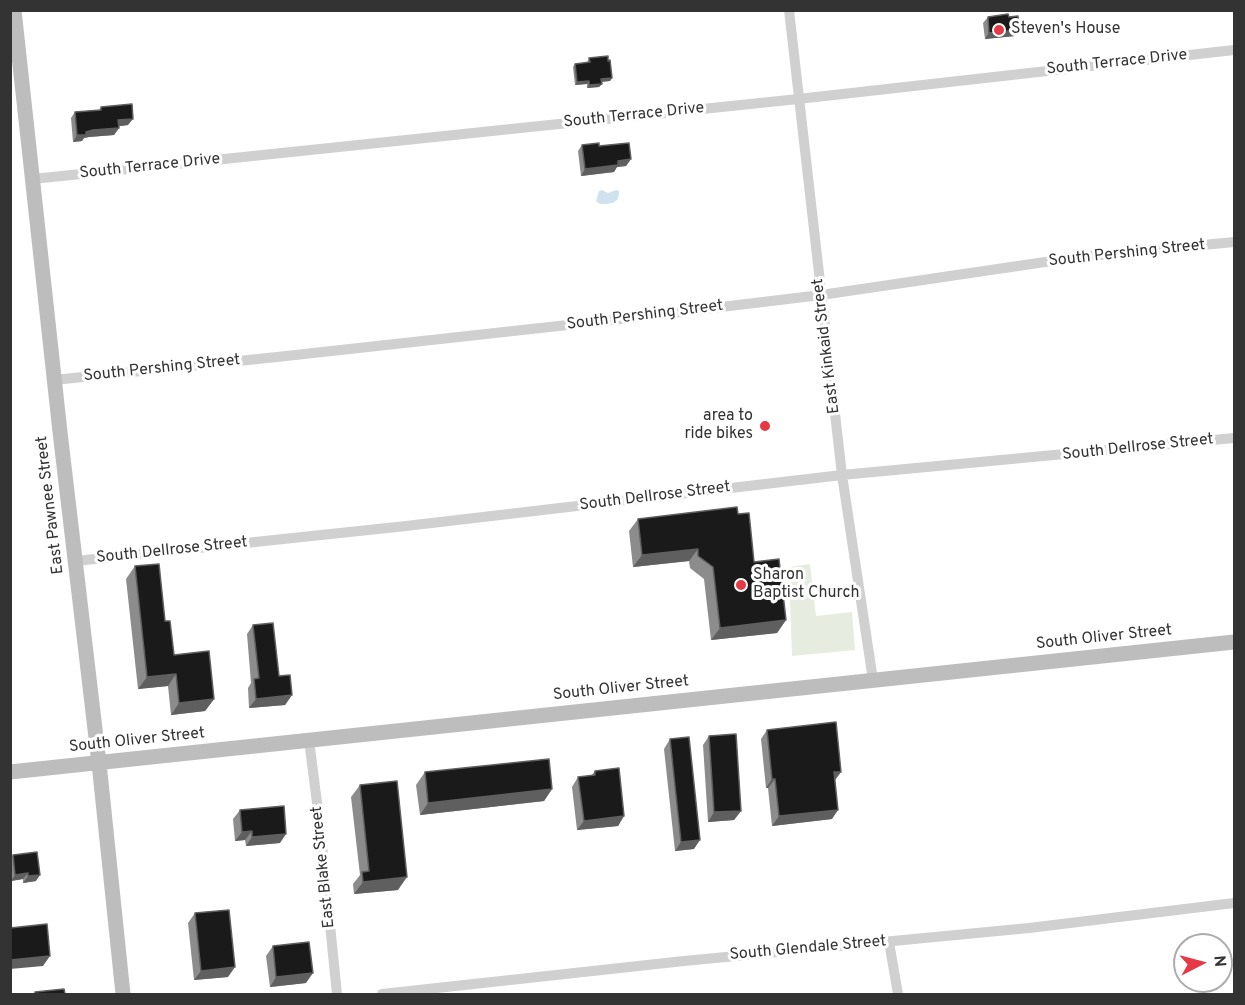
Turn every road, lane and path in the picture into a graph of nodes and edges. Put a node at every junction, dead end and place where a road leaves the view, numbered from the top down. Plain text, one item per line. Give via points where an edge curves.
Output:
1 (14, 10) edge
2 (789, 10) edge
3 (1234, 50) edge
4 (798, 99) junction
5 (33, 179) junction
6 (1234, 242) edge
7 (821, 295) junction
8 (54, 380) junction
9 (1234, 438) edge
10 (842, 476) junction
11 (76, 561) junction
12 (1234, 642) edge
13 (873, 680) junction
14 (309, 740) junction
15 (99, 763) junction
16 (10, 772) edge
17 (1234, 903) edge
18 (889, 942) junction
19 (123, 994) edge
20 (337, 994) edge
21 (382, 994) edge
22 (898, 994) edge

1 - 5 main road, East Pawnee Street
2 - 4 street, East Kinkaid Street
3 - 4 street, South Terrace Drive
4 - 5 street, South Terrace Drive
4 - 7 street, East Kinkaid Street
5 - 8 main road, East Pawnee Street
6 - 7 street, South Pershing Street via 1079,257
7 - 8 street, South Pershing Street
7 - 10 street, East Kinkaid Street
8 - 11 main road, East Pawnee Street
9 - 10 street, South Dellrose Street
10 - 11 street, South Dellrose Street
10 - 13 street, East Kinkaid Street
11 - 15 main road, East Pawnee Street
12 - 13 main road, South Oliver Street
13 - 14 main road, South Oliver Street
14 - 15 main road, South Oliver Street
14 - 20 street, East Blake Street
15 - 16 main road, South Oliver Street
15 - 19 main road, East Pawnee Street
17 - 18 street, South Glendale Street
18 - 21 street, South Glendale Street
18 - 22 street

